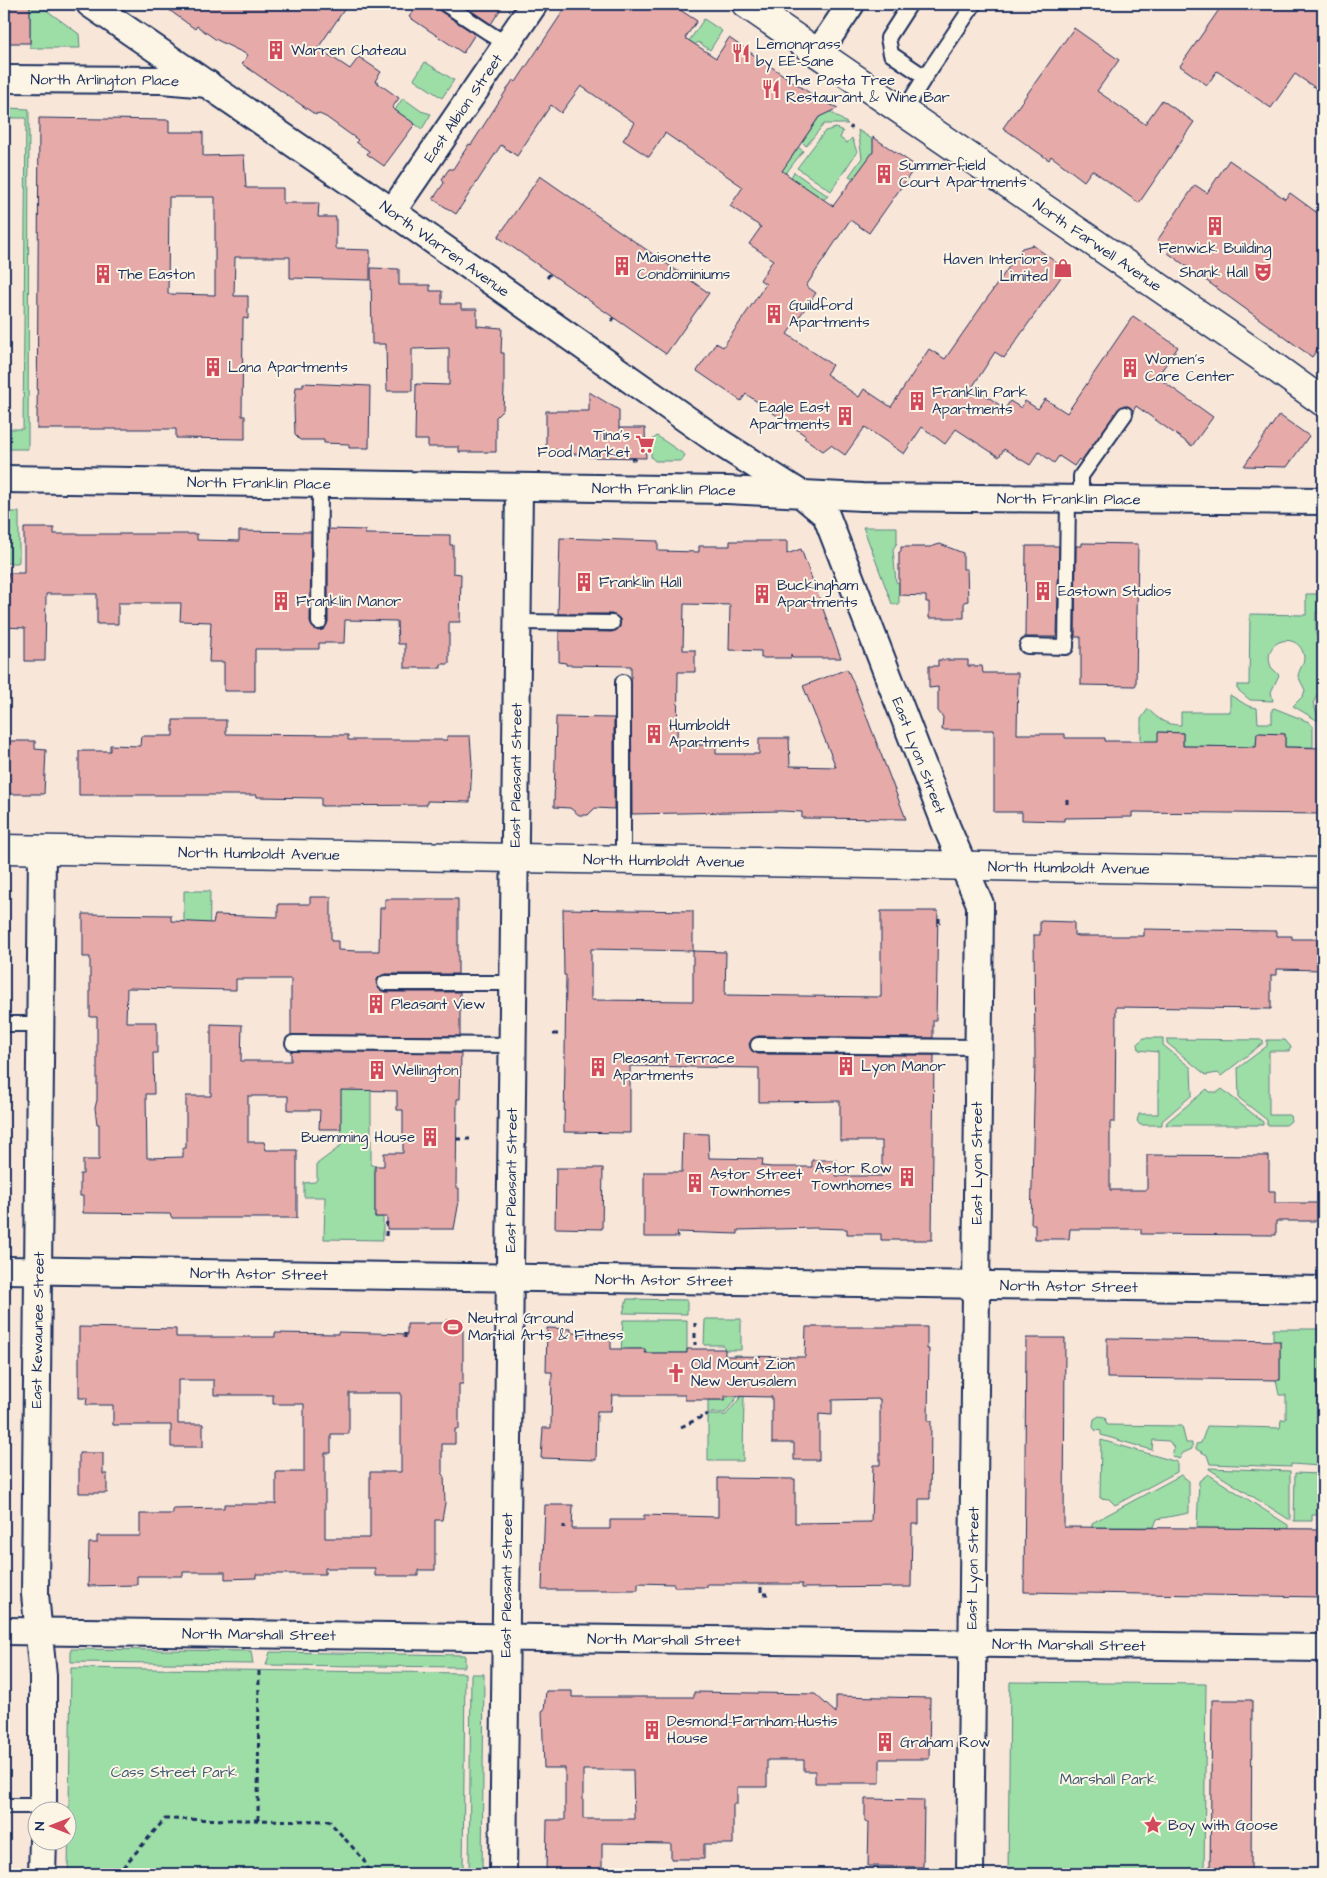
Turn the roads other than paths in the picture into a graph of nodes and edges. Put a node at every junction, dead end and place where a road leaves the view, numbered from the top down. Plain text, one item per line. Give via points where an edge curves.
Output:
1 (90, 4) edge
2 (445, 4) edge
3 (534, 4) edge
4 (746, 4) edge
5 (851, 4) edge
6 (910, 4) edge
7 (974, 4) edge
8 (506, 44) junction
9 (818, 53) junction
10 (925, 77) junction
11 (4, 78) edge
12 (208, 84) junction
13 (903, 112) junction
14 (392, 212) junction
15 (1323, 402) edge
16 (1125, 414) dead end
17 (4, 479) edge
18 (320, 484) junction
19 (519, 487) junction
20 (801, 494) junction
21 (1074, 499) junction
22 (1323, 501) edge
23 (319, 622) dead end
24 (517, 622) junction
25 (612, 623) dead end
26 (1027, 646) dead end
27 (623, 682) dead end
28 (4, 849) edge
29 (42, 850) junction
30 (514, 858) junction
31 (623, 860) junction
32 (962, 866) junction
33 (1323, 872) edge
34 (512, 982) junction
35 (386, 983) dead end
36 (4, 1024) edge
37 (40, 1024) junction
38 (293, 1043) dead end
39 (512, 1045) junction
40 (758, 1045) dead end
41 (977, 1047) junction
42 (4, 1270) edge
43 (38, 1270) junction
44 (509, 1277) junction
45 (976, 1284) junction
46 (1323, 1290) edge
47 (4, 1631) edge
48 (38, 1632) junction
49 (504, 1638) junction
50 (972, 1644) junction
51 (1323, 1648) edge
52 (43, 1800) edge
53 (4, 1806) edge
54 (28, 1807) edge
55 (42, 1850) edge
56 (42, 1874) edge
57 (503, 1874) edge
58 (970, 1874) edge

1 - 12 street, North Warren Avenue
2 - 8 lane
3 - 8 street, East Albion Street
4 - 9 street, North Farwell Avenue
5 - 9 street
6 - 10 lane via 888,38 891,54
7 - 10 lane
8 - 14 street, East Albion Street
9 - 13 street, North Farwell Avenue
10 - 13 lane
11 - 12 street, North Arlington Place via 162,80
12 - 14 street, North Warren Avenue
13 - 15 street, North Farwell Avenue
14 - 20 street, North Warren Avenue via 719,442
16 - 21 lane via 1081,476
17 - 18 street, North Franklin Place
18 - 19 street, North Franklin Place
18 - 23 lane
19 - 20 street, North Franklin Place
19 - 24 street, East Pleasant Street
20 - 21 street, North Franklin Place
20 - 32 street, East Lyon Street via 826,515
21 - 22 street, North Franklin Place
21 - 26 lane via 1066,647
24 - 25 lane
24 - 30 street, East Pleasant Street
27 - 31 lane
28 - 29 street, North Humboldt Avenue
29 - 30 street, North Humboldt Avenue
29 - 37 street, East Kewaunee Street
30 - 31 street, North Humboldt Avenue
30 - 34 street, East Pleasant Street
31 - 32 street, North Humboldt Avenue
32 - 33 street, North Humboldt Avenue
32 - 41 street, East Lyon Street via 980,904
34 - 35 lane
34 - 39 street, East Pleasant Street
36 - 37 lane
37 - 43 street, East Kewaunee Street
38 - 39 lane
39 - 44 street, East Pleasant Street
40 - 41 lane
41 - 45 street, East Lyon Street
42 - 43 street, North Astor Street
43 - 44 street, North Astor Street
43 - 48 street, East Kewaunee Street via 35,1594
44 - 45 street, North Astor Street
44 - 49 street, East Pleasant Street
45 - 46 street, North Astor Street
45 - 50 street, East Lyon Street
47 - 48 street, North Marshall Street
48 - 49 street, North Marshall Street
48 - 52 street, East Kewaunee Street via 43,1676
49 - 50 street, North Marshall Street
49 - 57 street, East Pleasant Street
50 - 51 street, North Marshall Street
50 - 58 street, East Lyon Street
53 - 54 lane
55 - 56 street

